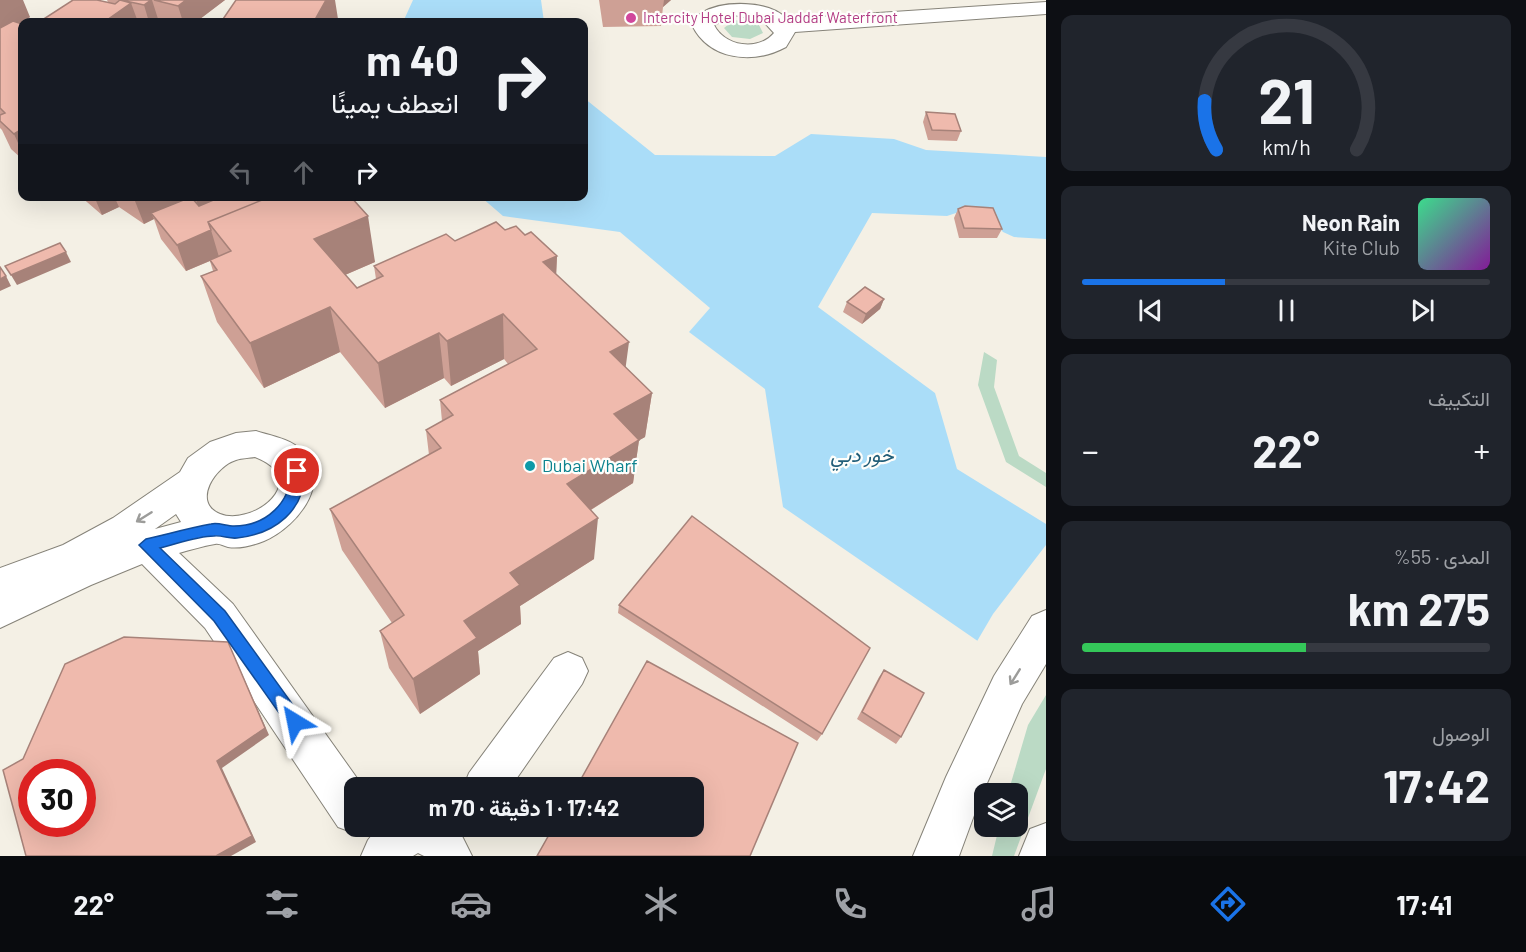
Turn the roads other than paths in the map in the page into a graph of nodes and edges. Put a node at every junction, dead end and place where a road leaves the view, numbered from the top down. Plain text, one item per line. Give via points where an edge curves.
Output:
1 (848, 0) edge
2 (1043, 10) edge
3 (860, 20) junction
4 (783, 26) dead end
5 (191, 482) junction
6 (214, 529) junction
7 (121, 547) junction
8 (0, 584) edge
9 (0, 612) edge
10 (1046, 628) edge
11 (568, 671) dead end
12 (492, 777) edge
13 (344, 796) edge
14 (371, 837) edge
15 (450, 842) edge
16 (1046, 845) edge
17 (384, 856) edge
18 (936, 856) edge
19 (1042, 856) edge

1 - 3 street
2 - 3 street
3 - 4 street
5 - 6 street via 191,510
5 - 6 street via 201,466 217,453 246,445 275,447 290,457 297,471 298,487 290,504 276,519 235,532
5 -> 7 street via 152,512
6 - 7 street
7 - 8 street
7 - 9 street
7 - 13 street via 219,616
10 -> 18 street via 1008,690
11 - 12 street
14 - 17 street
15 - 17 street via 419,830 404,833 392,842
16 - 19 street

